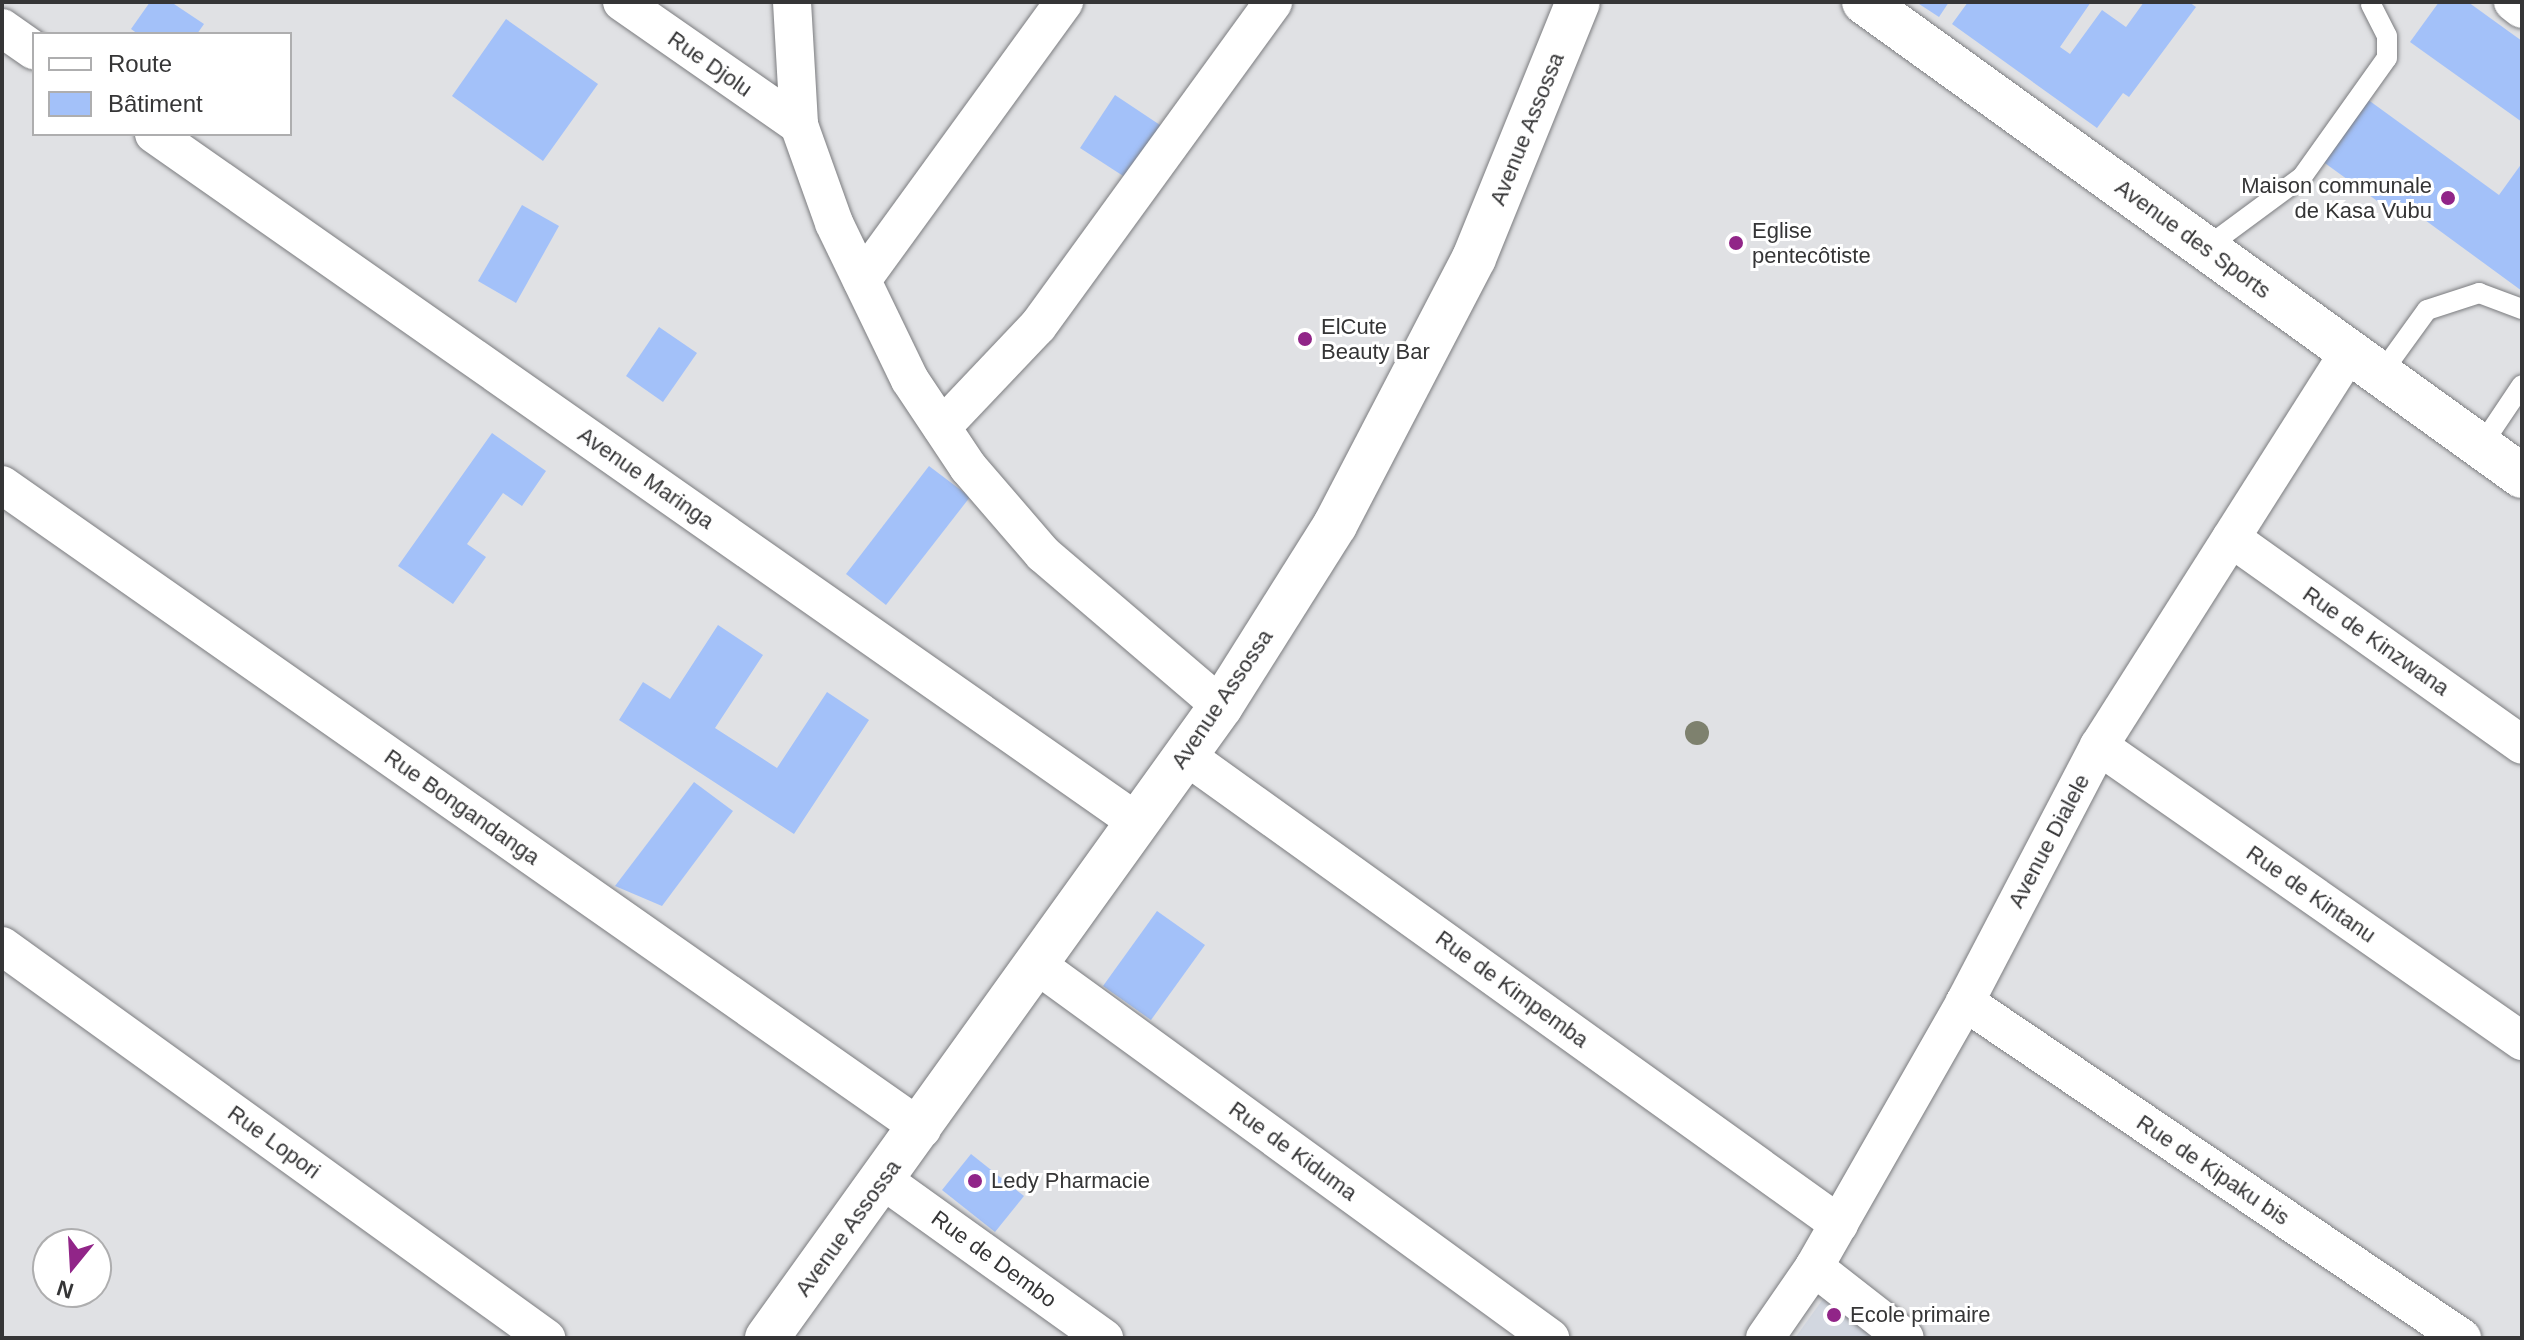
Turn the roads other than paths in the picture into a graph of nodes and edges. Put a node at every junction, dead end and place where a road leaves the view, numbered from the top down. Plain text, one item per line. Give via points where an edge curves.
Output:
1 (622, 2) edge
2 (792, 2) edge
3 (1064, 2) edge
4 (1273, 2) edge
5 (1578, 2) edge
6 (1864, 2) edge
7 (2513, 2) edge
8 (2371, 5) dead end
9 (2522, 9) edge
10 (2, 28) edge
11 (32, 49) edge
12 (799, 125) junction
13 (157, 136) edge
14 (2207, 247) junction
15 (862, 280) junction
16 (2522, 309) edge
17 (2364, 364) junction
18 (2522, 385) edge
19 (942, 427) junction
20 (2481, 446) junction
21 (2522, 476) edge
22 (2, 485) edge
23 (2231, 538) junction
24 (1221, 706) junction
25 (2522, 745) edge
26 (2099, 746) junction
27 (1185, 755) junction
28 (1137, 822) junction
29 (2, 946) edge
30 (1036, 964) junction
31 (1965, 1002) junction
32 (2522, 1041) edge
33 (922, 1129) junction
34 (883, 1180) junction
35 (1839, 1224) junction
36 (1814, 1267) junction
37 (546, 1338) edge
38 (767, 1338) edge
39 (1104, 1338) edge
40 (1550, 1338) edge
41 (1765, 1338) edge
42 (1905, 1338) edge
43 (2462, 1338) edge

1 - 12 street, Rue Djolu
2 - 12 street
3 - 15 street
4 - 19 street via 1038,326
5 - 24 main road, Avenue Assossa via 1474,258 1335,525
6 - 14 main road, Avenue des Sports
7 - 9 street
8 - 14 lane via 2387,36 2387,58 2302,177
10 - 11 street
12 - 15 street via 834,223
13 - 28 street, Avenue Maringa
14 - 17 main road, Avenue des Sports
15 - 19 street via 910,380
16 - 17 lane via 2502,297 2479,293 2427,310
17 - 20 main road, Avenue des Sports
17 - 23 street, Avenue Dialele
18 - 20 lane
19 - 24 street via 968,467 1043,554
20 - 21 main road, Avenue des Sports
22 - 33 street, Rue Bongandanga
23 - 25 street, Rue de Kinzwana
23 - 26 street, Avenue Dialele
24 - 27 main road, Avenue Assossa
26 - 31 street, Avenue Dialele
26 - 32 street, Rue de Kintanu
27 - 28 main road, Avenue Assossa
27 - 35 street, Rue de Kimpemba
28 - 30 main road, Avenue Assossa
29 - 37 street, Rue Lopori
30 - 33 main road, Avenue Assossa
30 - 40 street, Rue de Kiduma
31 - 35 street, Avenue Dialele
31 - 43 street, Rue de Kipaku bis
33 - 34 main road, Avenue Assossa
34 - 38 main road, Avenue Assossa
34 - 39 street, Rue de Dembo
35 - 36 street, Avenue Dialele
36 - 41 street, Avenue Dialele
36 - 42 street

